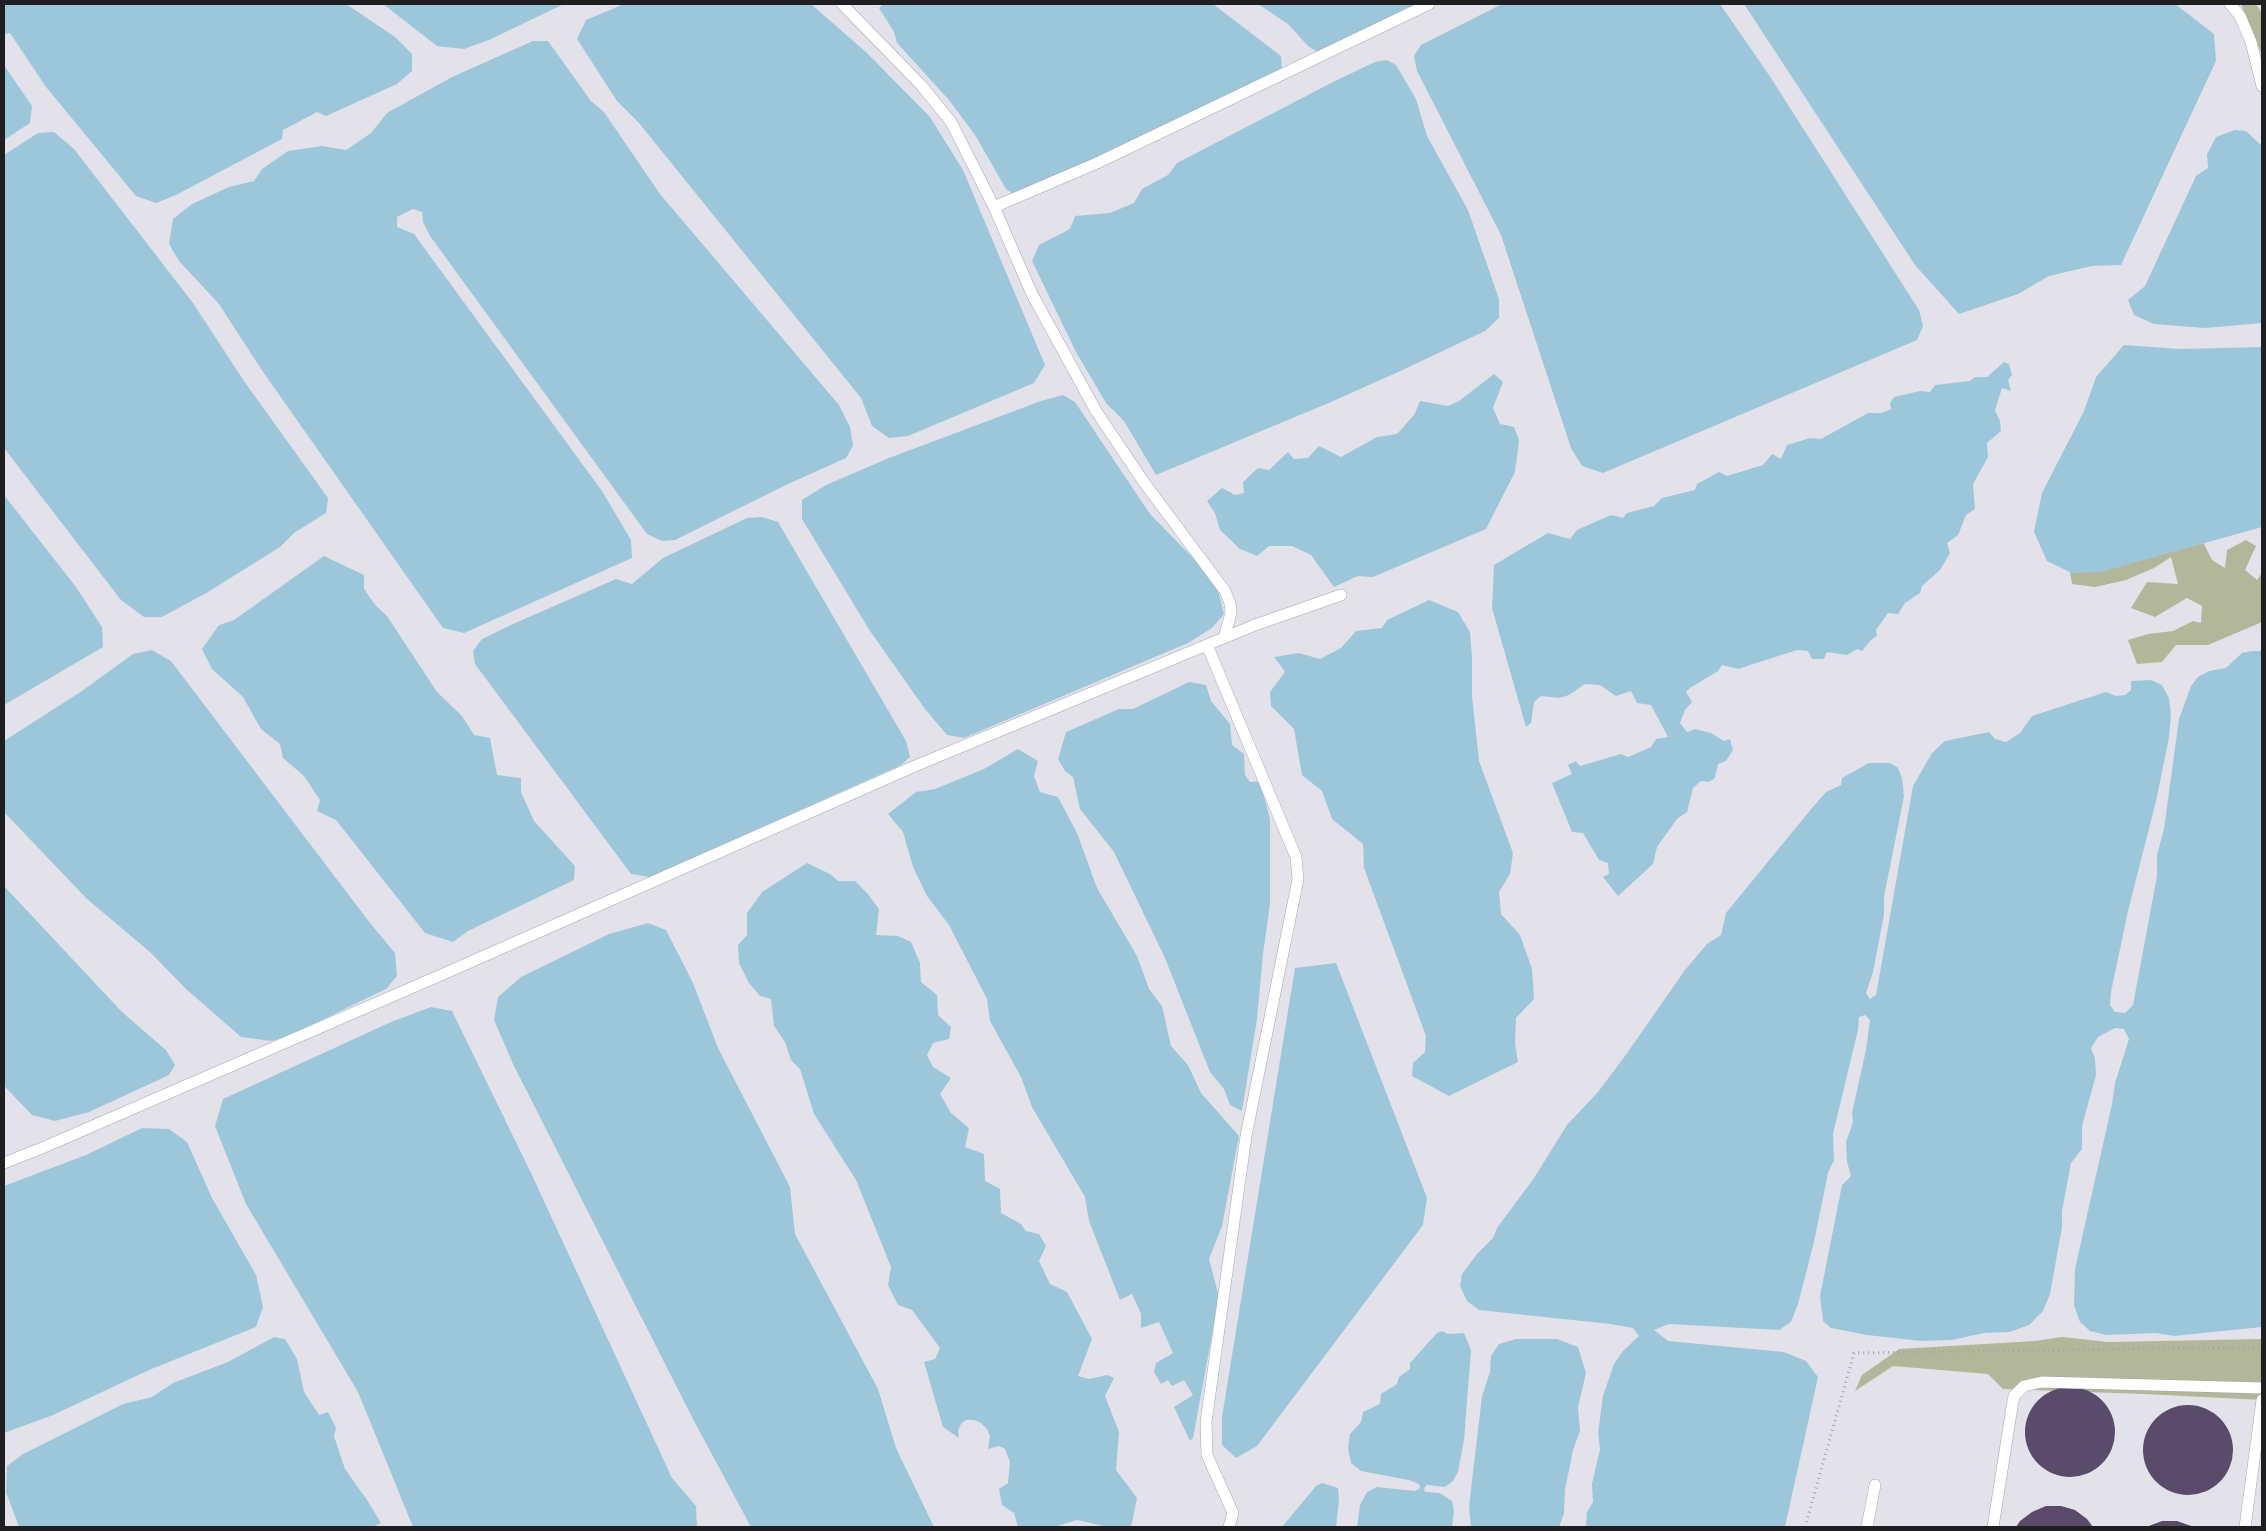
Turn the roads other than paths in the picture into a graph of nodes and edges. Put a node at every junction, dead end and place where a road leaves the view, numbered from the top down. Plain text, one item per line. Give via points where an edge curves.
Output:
1 (842, 4) edge
2 (1429, 4) edge
3 (2230, 4) edge
4 (2262, 86) edge
5 (994, 207) junction
6 (1341, 595) dead end
7 (1224, 638) junction
8 (1207, 645) junction
9 (4, 1162) edge
10 (2262, 1388) edge
11 (2262, 1400) edge
12 (1875, 1485) dead end
13 (1229, 1527) edge
14 (1867, 1527) edge
15 (1993, 1527) edge
16 (2245, 1527) edge

1 - 5 lane via 854,13 952,122
2 - 5 lane via 1097,163
3 - 4 lane via 2240,16 2251,42
5 - 7 lane via 1032,294 1096,411 1143,481 1225,591 1231,613
6 - 7 lane
7 - 8 lane
8 - 9 lane via 915,766 432,979
8 - 13 lane via 1296,856 1298,879 1246,1136 1206,1422 1207,1454 1233,1513
10 - 15 lane via 2042,1382 2024,1386 2014,1396
11 - 16 lane
12 - 14 lane

